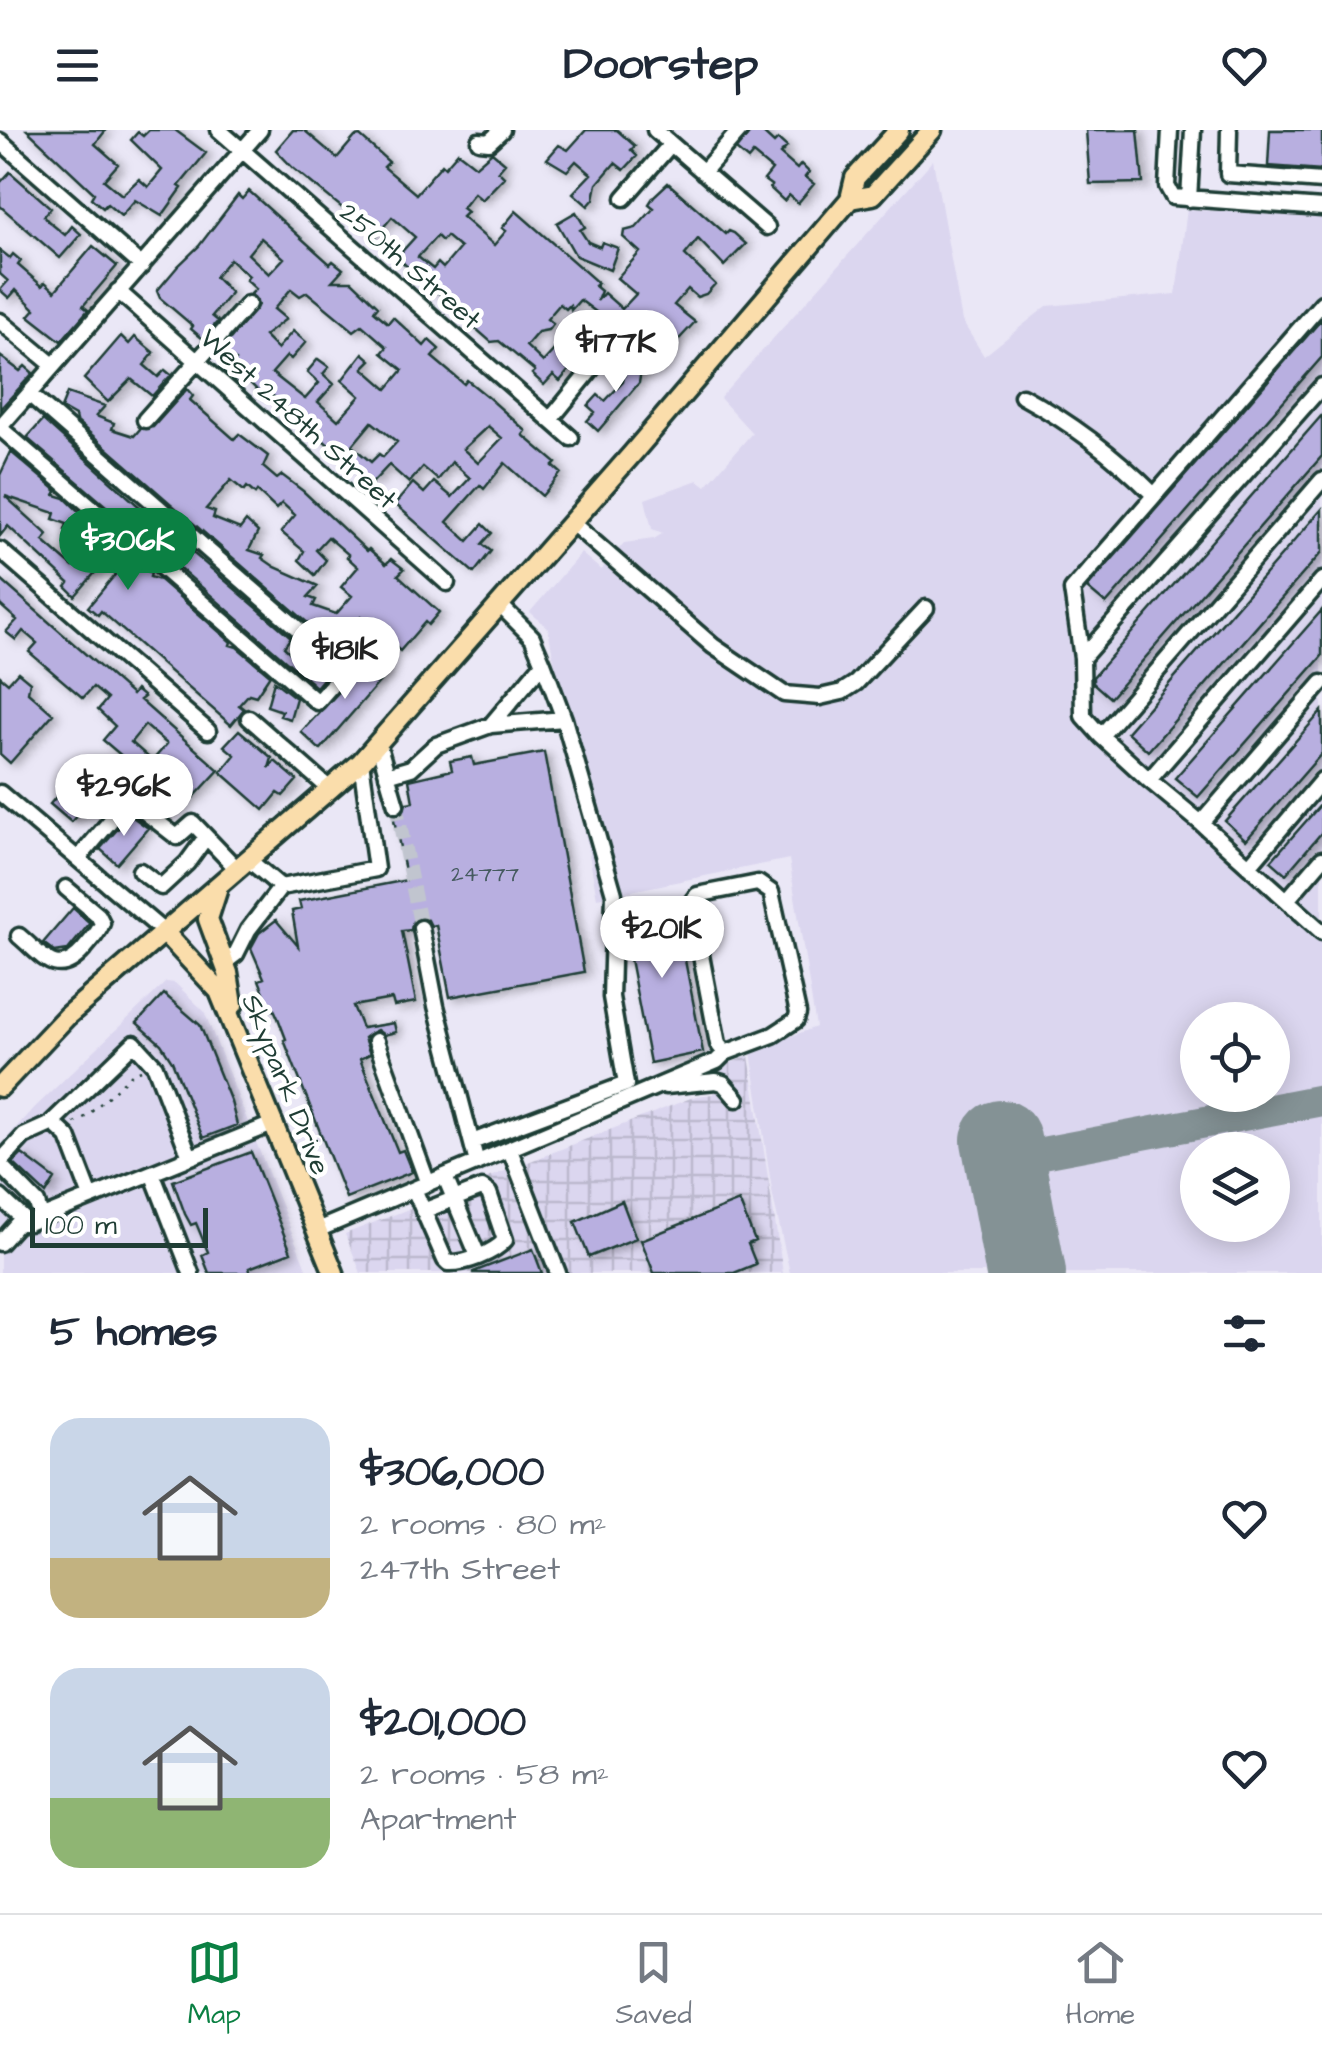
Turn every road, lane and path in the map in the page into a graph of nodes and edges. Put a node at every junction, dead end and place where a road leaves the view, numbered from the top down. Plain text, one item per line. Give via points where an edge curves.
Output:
1 (219, 130) edge
2 (260, 130) edge
3 (502, 130) edge
4 (740, 130) edge
5 (899, 130) edge
6 (932, 130) edge
7 (1170, 130) edge
8 (1194, 130) edge
9 (1229, 130) edge
10 (667, 136) edge
11 (0, 141) edge
12 (479, 141) dead end
13 (242, 150) junction
14 (703, 172) junction
15 (1228, 174) junction
16 (1322, 181) edge
17 (624, 198) dead end
18 (850, 199) junction
19 (1190, 199) junction
20 (1228, 202) junction
21 (1322, 208) edge
22 (767, 227) dead end
23 (142, 266) junction
24 (118, 291) junction
25 (1322, 302) edge
26 (248, 304) dead end
27 (0, 320) edge
28 (598, 361) dead end
29 (198, 362) junction
30 (53, 365) junction
31 (1322, 386) edge
32 (29, 394) junction
33 (1022, 396) dead end
34 (145, 420) dead end
35 (550, 420) junction
36 (0, 428) edge
37 (571, 438) dead end
38 (1322, 480) edge
39 (1154, 495) junction
40 (172, 519) junction
41 (571, 522) junction
42 (0, 550) edge
43 (143, 552) junction
44 (1322, 580) edge
45 (447, 582) dead end
46 (499, 604) junction
47 (926, 608) dead end
48 (1082, 658) junction
49 (542, 663) junction
50 (1322, 683) edge
51 (249, 718) dead end
52 (564, 719) junction
53 (491, 725) junction
54 (208, 732) dead end
55 (1101, 736) junction
56 (378, 743) junction
57 (361, 762) junction
58 (387, 775) junction
59 (1149, 780) junction
60 (1322, 780) edge
61 (331, 790) junction
62 (0, 793) edge
63 (396, 805) tunnel mouth
64 (1201, 823) junction
65 (206, 837) junction
66 (78, 859) junction
67 (1322, 860) edge
68 (244, 866) junction
69 (1248, 866) junction
70 (140, 870) dead end
71 (281, 887) junction
72 (66, 888) dead end
73 (218, 888) junction
74 (1287, 900) junction
75 (421, 928) tunnel mouth
76 (164, 932) junction
77 (1322, 932) edge
78 (19, 936) dead end
79 (224, 962) junction
80 (238, 1035) junction
81 (376, 1041) dead end
82 (725, 1053) junction
83 (146, 1069) dead end
84 (661, 1085) junction
85 (0, 1087) edge
86 (737, 1099) dead end
87 (61, 1124) junction
88 (275, 1124) junction
89 (472, 1142) junction
90 (510, 1150) junction
91 (190, 1158) junction
92 (477, 1163) junction
93 (0, 1164) edge
94 (152, 1173) junction
95 (445, 1176) junction
96 (421, 1186) junction
97 (0, 1197) edge
98 (92, 1197) junction
99 (454, 1198) junction
100 (424, 1211) junction
101 (34, 1220) junction
102 (317, 1230) junction
103 (0, 1243) edge
104 (478, 1256) junction
105 (191, 1273) edge
106 (334, 1273) edge
107 (558, 1273) edge

1 - 13 street, 250th Street
2 - 13 street
3 - 12 street via 489,142
4 - 14 street
5 - 18 main road via 855,178
6 - 18 main road via 873,195
7 - 19 street via 1166,186 1173,196
8 - 19 street
9 - 15 street
10 - 14 street
10 - 17 street
11 - 23 street
13 - 23 street
13 - 35 street, 250th Street
14 - 22 street
15 - 16 street
15 - 20 street
18 - 41 main road
19 - 20 street
20 - 21 street
23 - 24 street
24 - 29 street, West 248th Street
24 - 30 street
25 - 39 street
26 - 29 street
27 - 30 street
28 - 35 street
29 - 34 street
29 - 45 street, West 248th Street
30 - 32 street
31 - 48 street
32 - 36 street
32 - 40 street
33 - 39 street via 1084,432
35 - 37 street, 250th Street
36 - 43 street
38 - 55 street
39 - 48 street via 1072,590
40 - 43 street
40 - 43 street via 345,670 317,702
41 - 46 main road
41 - 47 street via 713,646 784,694 842,692
42 - 54 street
44 - 59 street
46 - 49 street via 532,637
46 - 56 main road
48 - 55 street via 1083,716
49 - 52 street
49 - 53 street
50 - 64 street
51 - 61 street
52 - 53 street
52 - 89 street via 614,894 610,997 626,1084
53 - 58 street via 436,745 411,768
55 - 59 street
56 - 57 main road
56 - 58 street
57 - 61 main road
57 - 71 street via 376,869
58 - 63 street
59 - 64 street
60 - 69 street
61 - 68 main road
62 - 66 street
64 - 69 street
65 - 66 street via 193,823 177,837 132,802
65 - 68 street
65 - 70 street via 161,888
66 - 76 street
67 - 74 street
68 - 71 street
68 - 73 main road
69 - 74 street
71 - 79 street
72 - 78 street via 102,923 74,960 56,965
73 - 76 main road
73 - 79 main road via 208,918
74 - 77 street
75 - 89 street
76 - 80 main road, Skypark Drive via 219,991
76 - 85 main road via 67,1016
79 - 80 main road
80 - 88 main road, Skypark Drive
81 - 96 street
82 - 82 street via 773,1035 798,1014 771,892 758,884 691,902
82 - 84 street
83 - 87 path via 134,1072 80,1121
84 - 86 street via 716,1081
84 - 90 street
87 - 91 street via 134,1043 155,1066
87 - 93 street via 24,1136
87 - 98 street
88 - 91 street
88 - 102 main road, Skypark Drive
89 - 92 street
90 - 92 street
90 - 107 street
91 - 94 street
92 - 95 street
93 - 101 street via 37,1203
94 - 98 street
94 - 105 street
95 - 96 street
95 - 99 street
96 - 100 street
96 - 102 street
97 - 101 street
98 - 101 street
99 - 100 street
99 - 104 street
99 - 104 street via 478,1188 489,1193 505,1240
100 - 104 street via 448,1263
101 - 103 street via 18,1223
102 - 106 main road, Skypark Drive

